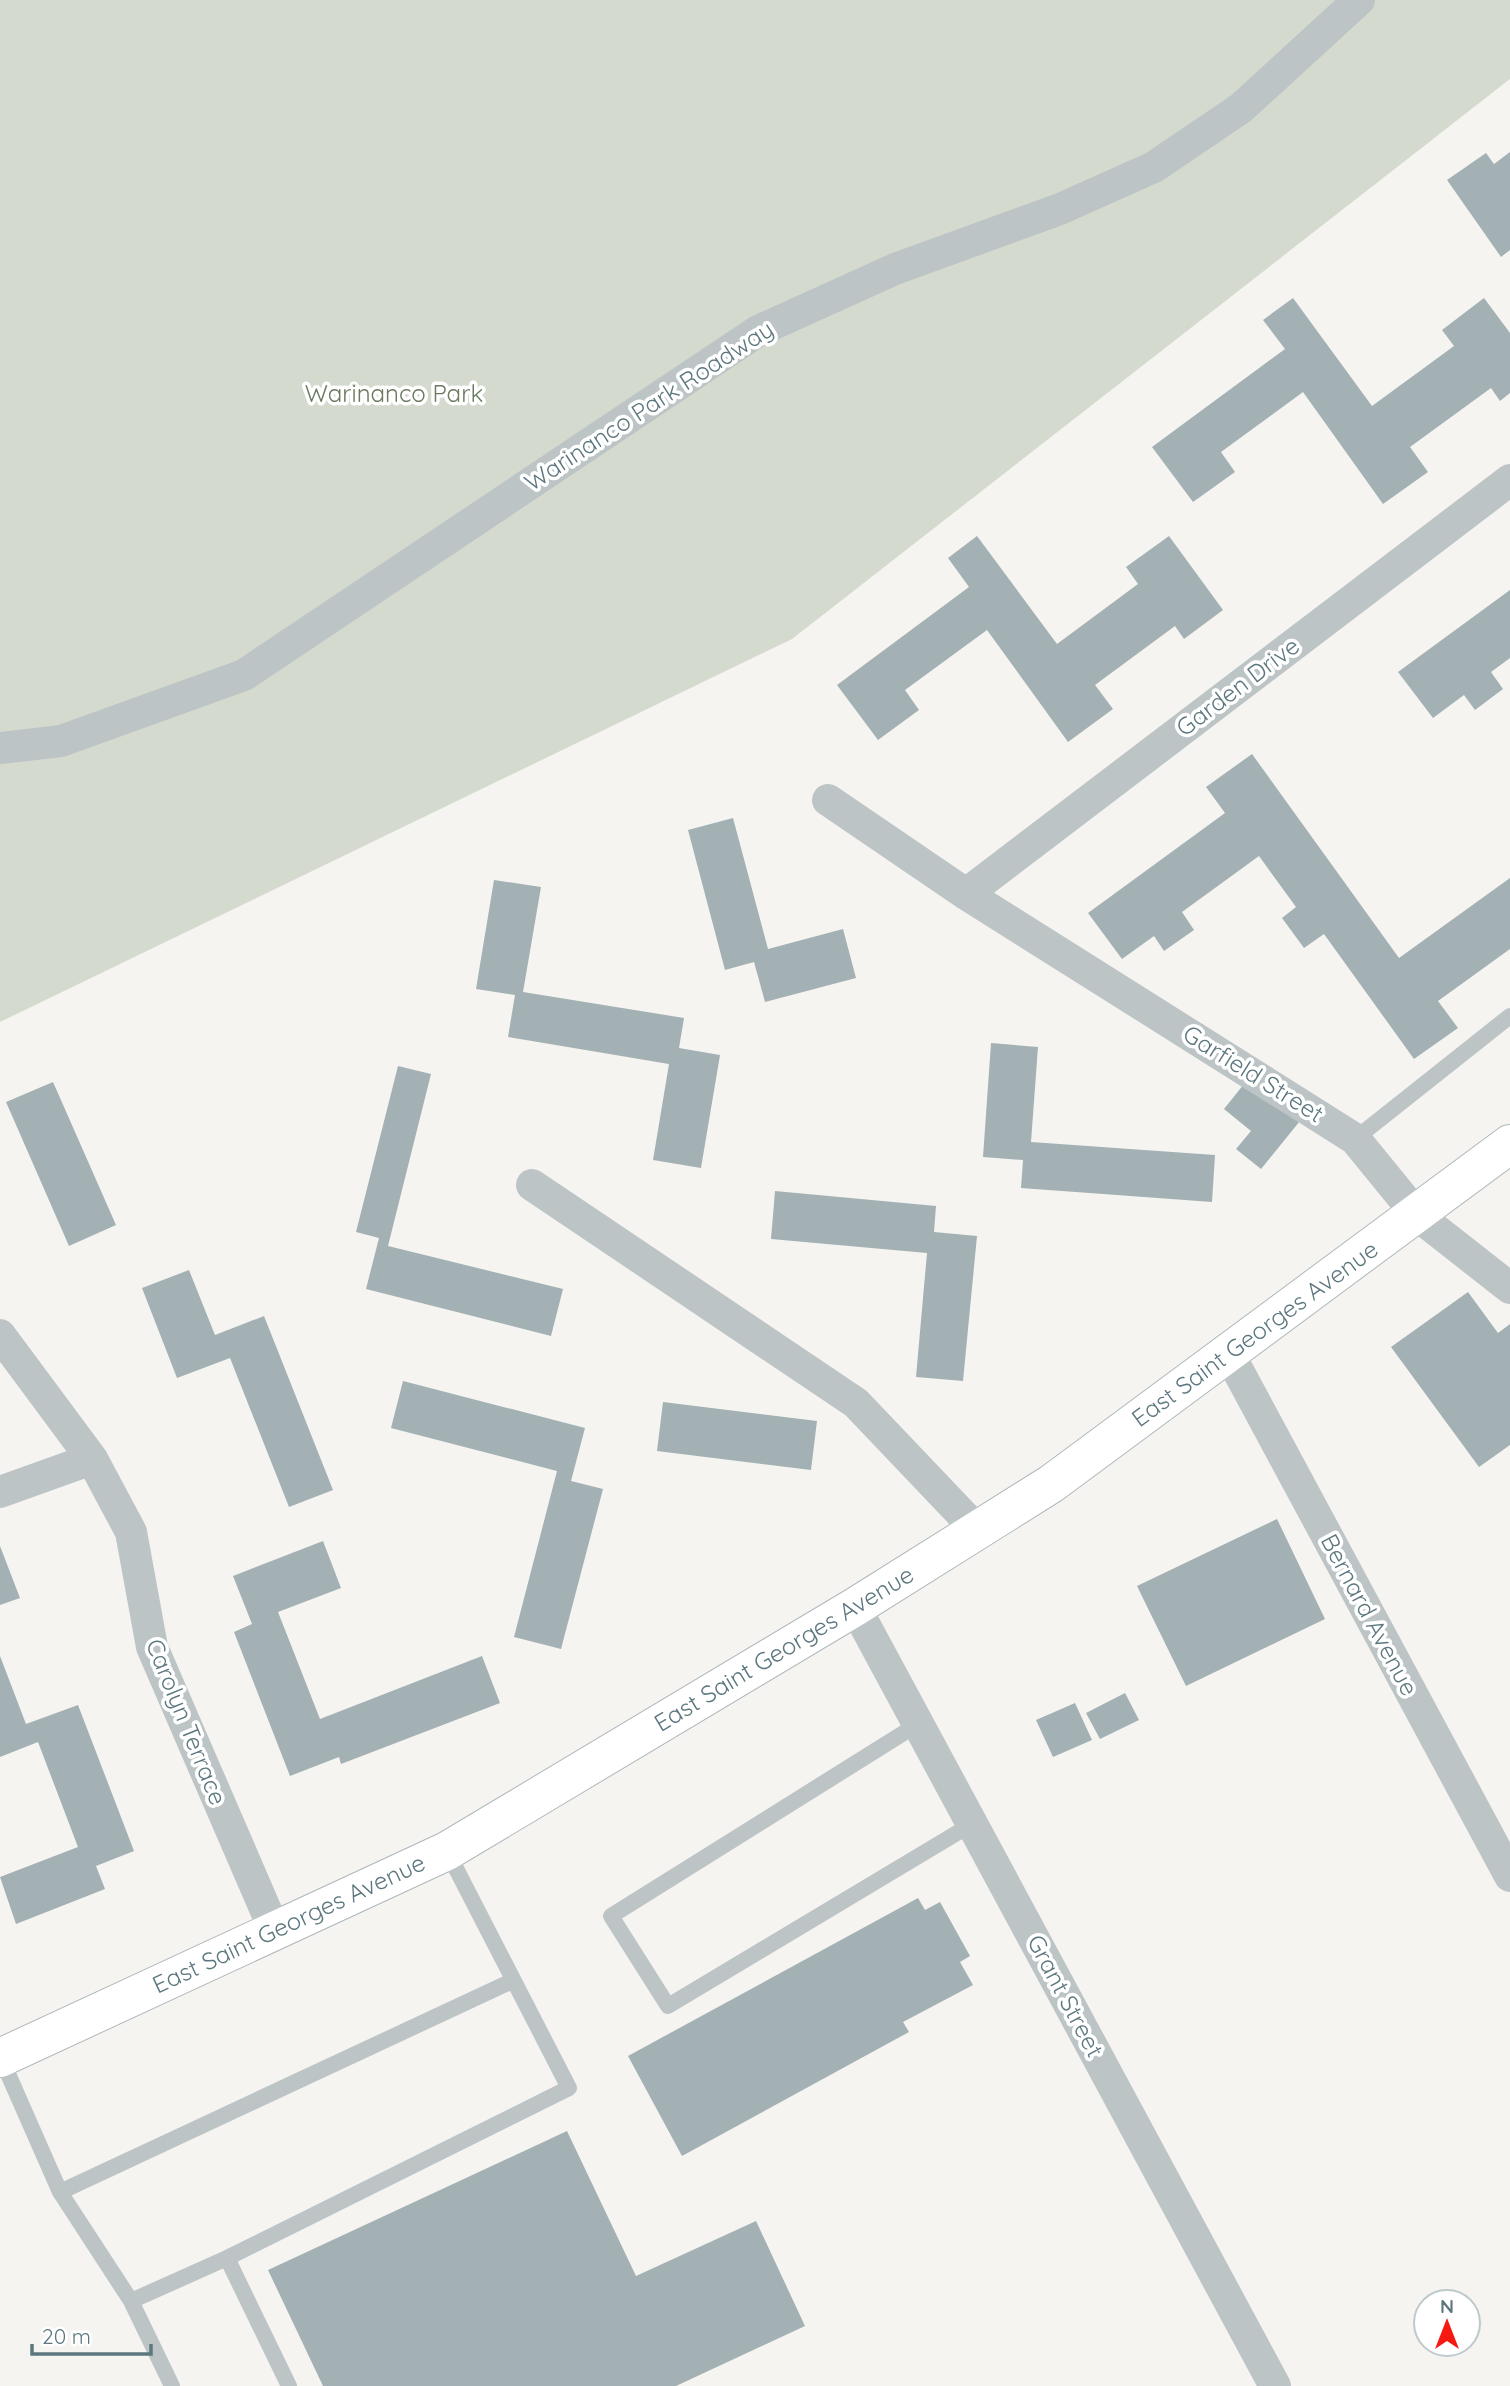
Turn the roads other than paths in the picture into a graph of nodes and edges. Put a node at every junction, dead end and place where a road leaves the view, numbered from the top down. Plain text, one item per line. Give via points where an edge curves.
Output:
1 (1359, 0) edge
2 (1510, 480) edge
3 (0, 748) edge
4 (828, 800) dead end
5 (966, 894) junction
6 (1510, 1016) edge
7 (1355, 1139) junction
8 (1510, 1144) edge
9 (532, 1185) dead end
10 (1418, 1215) junction
11 (1510, 1288) edge
12 (0, 1335) edge
13 (1229, 1354) junction
14 (92, 1460) junction
15 (0, 1492) edge
16 (977, 1531) junction
17 (855, 1607) junction
18 (918, 1724) junction
19 (972, 1824) junction
20 (447, 1851) junction
21 (1510, 1876) edge
22 (274, 1929) junction
23 (512, 1981) junction
24 (0, 2058) edge
25 (60, 2192) junction
26 (227, 2258) junction
27 (131, 2301) junction
28 (172, 2386) edge
29 (289, 2386) edge
30 (1275, 2386) edge

1 - 3 street, Warinanco Park Roadway via 1241,108 1154,167 1060,209 895,268 758,331 244,675 61,741
2 - 5 street, Garden Drive
4 - 5 street, Garfield Street
5 - 7 street, Garfield Street
6 - 7 lane
7 - 10 street, Garfield Street
8 - 10 main road, East Saint Georges Avenue
9 - 16 street via 856,1403
10 - 11 street, Garfield Street
10 - 13 main road, East Saint Georges Avenue
12 - 14 street, Carolyn Terrace
13 - 16 main road, East Saint Georges Avenue via 1051,1484
13 - 21 street, Bernard Avenue
14 - 15 street
14 - 22 street, Carolyn Terrace via 131,1532 152,1647
16 - 17 main road, East Saint Georges Avenue
17 - 18 street, Grant Street
17 - 20 main road, East Saint Georges Avenue
18 - 19 street, Grant Street
18 - 19 lane via 611,1916 668,2006
19 - 30 street, Grant Street
20 - 22 main road, East Saint Georges Avenue
20 - 23 lane
22 - 24 main road, East Saint Georges Avenue
23 - 25 lane
23 - 26 lane via 569,2088
24 - 25 lane
25 - 27 lane
26 - 27 lane
26 - 29 lane
27 - 28 lane

